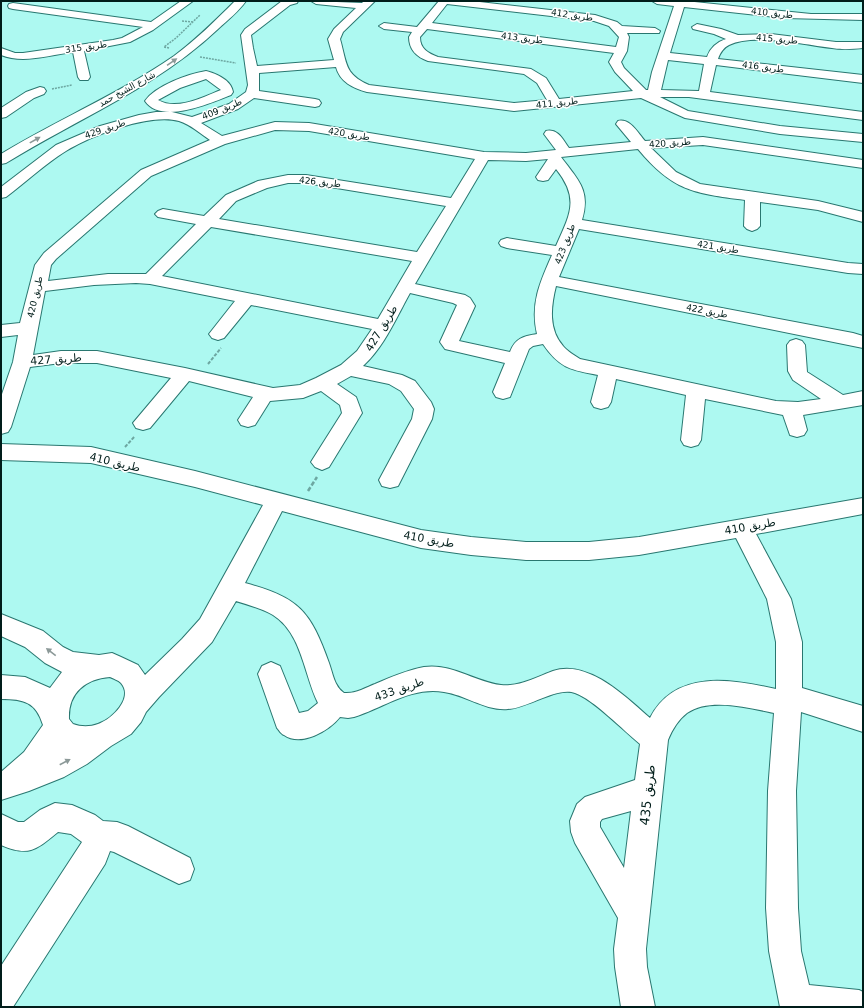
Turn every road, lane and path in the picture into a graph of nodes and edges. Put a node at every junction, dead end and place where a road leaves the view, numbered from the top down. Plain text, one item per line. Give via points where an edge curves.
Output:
1 (23, 1) edge
2 (241, 1) edge
3 (293, 1) edge
4 (316, 1) edge
5 (444, 1) edge
6 (564, 1) edge
7 (657, 1) edge
8 (463, 2) edge
9 (193, 3) edge
10 (367, 4) edge
11 (680, 4) junction
12 (511, 5) edge
13 (13, 6) junction
14 (216, 9) dead end
15 (1, 13) edge
16 (552, 13) junction
17 (863, 16) edge
18 (207, 18) dead end
19 (177, 20) junction
20 (194, 25) joint
21 (384, 26) dead end
22 (697, 27) dead end
23 (421, 28) junction
24 (154, 30) junction
25 (619, 30) junction
26 (655, 31) dead end
27 (502, 36) junction
28 (529, 39) junction
29 (737, 39) junction
30 (863, 45) edge
31 (78, 49) junction
32 (1, 51) edge
33 (621, 51) junction
34 (16, 56) junction
35 (197, 56) dead end
36 (664, 56) junction
37 (712, 61) junction
38 (340, 63) junction
39 (1, 65) edge
40 (479, 65) junction
41 (252, 67) junction
42 (84, 77) joint
43 (863, 79) edge
44 (40, 91) joint
45 (397, 92) junction
46 (252, 94) junction
47 (704, 94) junction
48 (653, 97) junction
49 (209, 98) junction
50 (315, 103) dead end
51 (387, 103) dead end
52 (555, 104) junction
53 (623, 108) dead end
54 (226, 109) junction
55 (1, 114) edge
56 (863, 116) edge
57 (47, 120) dead end
58 (623, 124) dead end
59 (780, 130) junction
60 (191, 134) junction
61 (551, 134) dead end
62 (863, 138) edge
63 (220, 141) junction
64 (641, 145) junction
65 (780, 152) junction
66 (484, 156) junction
67 (558, 156) junction
68 (1, 160) edge
69 (863, 164) edge
70 (542, 177) dead end
71 (1, 194) edge
72 (753, 196) junction
73 (454, 203) junction
74 (163, 214) dead end
75 (863, 217) edge
76 (207, 222) junction
77 (573, 222) junction
78 (752, 226) dead end
79 (507, 243) dead end
80 (562, 252) junction
81 (422, 258) junction
82 (863, 270) edge
83 (150, 279) junction
84 (550, 280) junction
85 (37, 287) junction
86 (405, 287) junction
87 (246, 298) junction
88 (382, 326) junction
89 (28, 328) junction
90 (1, 331) edge
91 (547, 338) junction
92 (220, 341) joint
93 (863, 342) edge
94 (796, 345) dead end
95 (515, 359) junction
96 (22, 362) junction
97 (348, 368) junction
98 (609, 371) junction
99 (191, 375) junction
100 (322, 383) junction
101 (696, 390) junction
102 (503, 392) dead end
103 (265, 393) junction
104 (863, 398) edge
105 (601, 402) dead end
106 (840, 402) junction
107 (790, 409) junction
108 (248, 420) dead end
109 (143, 423) joint
110 (1, 427) edge
111 (797, 430) dead end
112 (691, 440) dead end
113 (1, 452) edge
114 (113, 461) junction
115 (322, 462) joint
116 (390, 480) dead end
117 (287, 504) junction
118 (863, 506) edge
119 (742, 528) junction
120 (230, 589) junction
121 (1, 624) edge
122 (175, 664) junction
123 (101, 666) junction
124 (130, 673) junction
125 (270, 674) dead end
126 (1, 687) edge
127 (788, 700) junction
128 (334, 702) junction
129 (137, 703) junction
130 (56, 719) junction
131 (863, 719) edge
132 (104, 736) junction
133 (654, 739) junction
134 (2, 786) edge
135 (648, 791) junction
136 (1, 829) edge
137 (97, 838) junction
138 (179, 870) dead end
139 (634, 916) junction
140 (1, 996) edge
141 (796, 1004) edge
142 (638, 1007) edge
143 (858, 1007) edge

1 - 13 street
68 -> 2 street, شارع الشيخ حمد via 131,88 165,66 209,33
3 - 41 street, طريق 409 via 284,5 246,35
4 - 10 street
5 - 8 street, طريق 412
5 - 23 street
6 - 16 street
7 - 11 street, طريق 410
8 - 12 street, طريق 412
9 - 19 street
9 - 24 street, طريق 315
10 - 38 street, طريق 411 via 334,36
11 - 17 street, طريق 410 via 828,18
11 - 36 street
12 - 16 street, طريق 412
13 - 15 street
13 - 24 street
14 - 18 street
16 - 25 street, طريق 412 via 607,16
16 - 28 street via 538,25
19 - 20 path
19 - 24 street
20 - 57 street, شارع الشيخ حمد via 170,49 119,81
21 - 23 street, طريق 413
22 - 29 street
23 - 27 street, طريق 413
23 - 40 street via 414,36 414,40 422,54 428,58
24 - 31 street, طريق 315 via 122,41
25 - 26 street
25 - 33 street via 624,37
27 - 28 street, طريق 413
27 - 40 street
28 - 33 street, طريق 413
29 - 30 street, طريق 415 via 778,35 834,45
29 - 37 street, طريق 415 via 716,48
31 - 34 street, طريق 315
31 - 42 street
32 - 34 street, طريق 315
33 - 48 street via 615,66
34 - 39 street, طريق 315
35 - 41 path
36 - 37 street, طريق 416
36 - 48 street
37 - 43 street, طريق 416
37 - 47 street, طريق 415
38 - 41 street
38 - 45 street, طريق 411 via 344,74 352,82 367,88
40 - 52 street via 527,71 536,75 544,81
41 - 46 street, طريق 409
42 - 44 path via 73,85
44 - 55 street
45 - 51 street
45 - 52 street, طريق 411 via 514,113 534,111
46 - 50 street
46 - 54 street, طريق 409
47 - 48 street, طريق 411
47 - 56 street, طريق 411
48 - 52 street, طريق 411
48 - 53 street
48 - 59 street via 693,116
49 - 49 street via 225,93 228,89 211,76 203,74 151,100 152,103 172,109
49 - 54 street
54 - 60 street, طريق 409
58 - 64 street
59 - 62 street
59 - 65 street
60 - 63 street, طريق 420
60 - 63 street, طريق 429
60 - 71 street, طريق 429 via 179,116 156,115 133,120 82,137 61,148
60 - 85 street, طريق 420 via 165,163 146,173 50,256 43,265
61 - 67 street, طريق 423
63 - 66 street, طريق 420 via 266,128 298,126
64 - 65 street, طريق 420 via 703,141
64 - 67 street, طريق 420
64 - 72 street via 672,175 689,185
65 - 69 street, طريق 420
66 - 67 street, طريق 420
66 - 73 street, طريق 427
67 - 70 street
67 - 77 street, طريق 423 via 576,190 578,202
72 - 75 street via 836,209
72 - 78 street
73 - 76 street, طريق 426 via 325,181 288,179 263,184 231,198
73 - 81 street, طريق 427
74 - 76 street
76 - 81 street
76 - 83 street, طريق 426
77 - 80 street, طريق 423
77 - 82 street, طريق 421
79 - 80 street
80 - 84 street, طريق 423
81 - 86 street, طريق 427
83 - 85 street via 105,278
83 - 87 street
84 - 91 street, طريق 423 via 542,313 542,324
84 - 93 street, طريق 422
85 - 89 street, طريق 420
86 - 88 street, طريق 427
86 - 95 street via 464,302 466,306 449,342 451,345
87 - 88 street
87 - 92 street
88 - 97 street, طريق 427 via 364,355
89 - 90 street
89 - 96 street, طريق 420
91 - 95 street via 524,343
91 - 98 street, طريق 423 via 559,354 574,364
92 - 99 path
94 - 106 street via 797,371 800,376
95 - 102 street
96 - 99 street, طريق 427 via 61,357 97,357
96 - 110 street, طريق 420
97 - 100 street, طريق 427
97 - 116 street via 396,379 408,386 424,409 422,419
98 - 101 street, طريق 423
98 - 105 street
99 - 103 street, طريق 427
99 - 109 street
100 - 103 street, طريق 427 via 287,394
100 - 115 street via 350,402 352,413
101 - 107 street, طريق 423 via 765,406
101 - 112 street
103 - 108 street
104 - 106 street, طريق 423
106 - 107 street, طريق 423
107 - 111 street
109 - 114 path via 136,428 141,430
113 - 114 street, طريق 410 via 91,455
114 - 117 street, طريق 410 via 195,479
115 - 117 path via 318,466 324,468
117 - 119 street, طريق 410 via 421,539 526,550 589,550 639,546
117 - 120 street
118 - 119 street, طريق 410
119 - 127 street via 772,584 784,615 788,642
120 - 122 street via 202,637
120 - 128 street via 278,605 294,616 304,631 326,693
123 -> 121 street via 70,663 34,639
122 - 124 street via 152,671
122 - 129 street
123 - 124 street via 112,665
123 - 130 street via 86,670 72,678 55,703
124 - 129 street via 138,686
125 - 128 street via 287,719 293,726 304,726 322,718 330,711
126 - 130 street via 34,692 47,700
127 - 131 street, طريق 435
127 - 133 street, طريق 435 via 722,691 695,695 678,703 664,716
127 - 141 street via 782,791 782,908 785,951
128 - 133 street, طريق 433 via 347,706 354,705 428,679 448,680 506,698 522,695 553,683 578,681 593,689
129 - 132 street via 124,722
130 - 132 street via 63,733 71,738 92,740
130 - 134 street via 50,739 34,761
134 -> 132 street via 60,765
133 - 135 street, طريق 435
135 - 139 street, طريق 435
135 - 139 street via 589,811 584,824 586,832
136 - 137 street via 16,836 26,837 36,833 51,820 62,817 88,828
137 - 138 street via 117,837
137 - 140 street via 94,853
139 - 142 street, طريق 435 via 630,949
141 - 143 street

